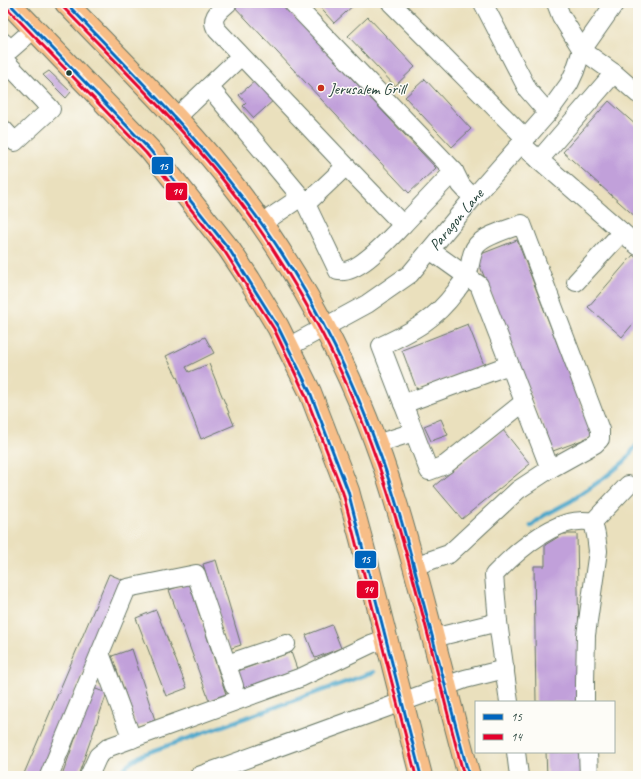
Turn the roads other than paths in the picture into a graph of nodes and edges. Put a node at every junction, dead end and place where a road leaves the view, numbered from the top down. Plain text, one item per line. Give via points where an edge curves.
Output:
1 (9, 3) edge
2 (66, 3) edge
3 (228, 3) edge
4 (293, 3) edge
5 (392, 3) edge
6 (483, 3) edge
7 (556, 3) edge
8 (615, 3) edge
9 (34, 29) junction
10 (582, 50) junction
11 (6, 56) edge
12 (241, 56) junction
13 (614, 73) junction
14 (210, 87) junction
15 (638, 94) edge
16 (548, 113) junction
17 (176, 118) junction
18 (3, 129) edge
19 (524, 141) junction
20 (540, 160) junction
21 (346, 166) junction
22 (454, 171) junction
23 (473, 198) junction
24 (304, 200) junction
25 (261, 224) junction
26 (403, 226) junction
27 (622, 232) junction
28 (638, 246) edge
29 (430, 250) junction
30 (466, 276) junction
31 (576, 282) dead end
32 (324, 328) junction
33 (288, 347) junction
34 (509, 364) junction
35 (524, 402) junction
36 (404, 404) junction
37 (414, 432) junction
38 (376, 444) junction
39 (550, 469) junction
40 (628, 485) dead end
41 (593, 522) junction
42 (414, 566) junction
43 (498, 622) junction
44 (386, 638) junction
45 (433, 638) junction
46 (286, 644) dead end
47 (100, 653) junction
48 (227, 664) junction
49 (505, 669) junction
50 (234, 686) dead end
51 (445, 687) junction
52 (509, 701) edge
53 (585, 701) edge
54 (402, 702) junction
55 (132, 739) junction
56 (516, 753) edge
57 (588, 753) edge
58 (91, 774) edge
59 (49, 776) edge
60 (200, 776) edge
61 (421, 776) edge
62 (469, 776) edge
63 (519, 776) edge
64 (588, 776) edge

1 - 9 main road
2 - 17 main road
3 - 12 street via 213,20 217,30
4 - 22 street
5 - 19 street
6 - 16 street via 528,90
7 - 10 street
8 - 10 street, Paragon Lane
9 - 11 street
9 - 33 main road via 150,150 192,201 249,279
10 - 13 street
10 - 16 street, Paragon Lane via 569,84
11 - 18 street via 51,109 15,142
12 - 14 street
12 - 21 street
13 - 15 street
13 - 20 street
14 - 17 street
14 - 24 street
16 - 19 street, Paragon Lane
17 - 25 main road via 217,165
19 - 20 street
19 - 23 street, Paragon Lane
20 - 27 street
21 - 24 street
21 - 26 street
22 - 23 street via 461,185
22 - 26 street
23 - 29 street, Paragon Lane
24 - 25 street
24 - 26 street via 338,271 343,272 356,267 374,254
25 - 32 main road
27 - 28 street
27 - 31 street
29 - 30 street
29 - 32 street, Paragon Lane via 410,274 367,304
30 - 34 street via 479,285
30 - 36 street via 449,301 431,319 381,346
30 - 39 street via 477,245 484,239 522,224 600,430 600,439 595,444
32 - 33 street, Paragon Lane
32 - 38 main road
33 - 44 main road via 310,392 348,491
34 - 35 street
34 - 36 street
35 - 37 street via 445,465 429,471
35 - 39 street
36 - 37 street
37 - 38 street
38 - 42 main road via 395,498
39 - 42 street via 518,490 449,554
40 - 41 street
41 - 43 street via 567,523 536,537 510,558 494,575
41 - 53 street via 598,551 586,635
42 - 45 main road
43 - 45 street
43 - 49 street
44 - 54 main road
44 - 55 street via 302,677
45 - 51 main road
46 - 48 street
47 - 48 street via 127,588 196,574
47 - 55 street
47 - 59 street
48 - 50 street
49 - 51 street
49 - 52 street
51 - 54 street
51 - 62 main road
54 - 60 street
54 - 61 main road
55 - 58 street via 109,747 98,756
56 - 63 street
57 - 64 street

